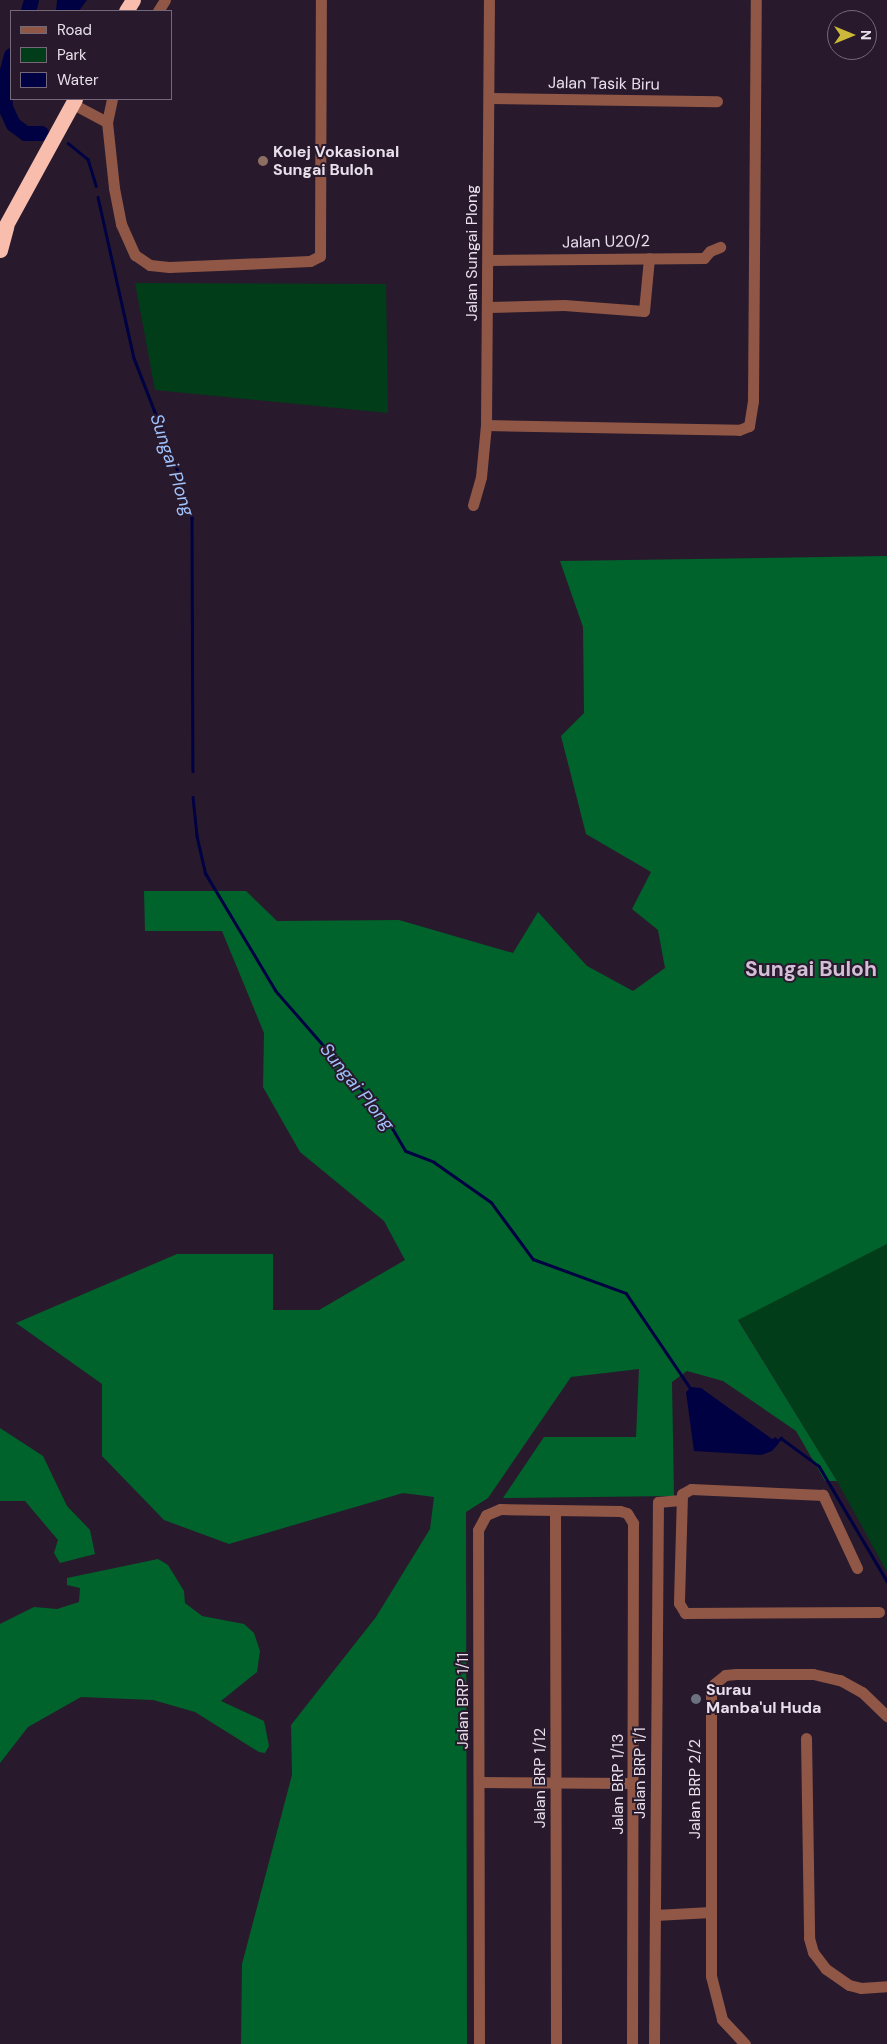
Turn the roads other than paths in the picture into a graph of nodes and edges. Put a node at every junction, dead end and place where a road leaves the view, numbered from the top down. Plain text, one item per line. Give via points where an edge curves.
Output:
1 (321, 0) edge
2 (489, 0) edge
3 (756, 0) edge
4 (490, 98) junction
5 (111, 100) edge
6 (74, 101) edge
7 (717, 101) dead end
8 (107, 122) junction
9 (3, 232) edge
10 (720, 247) dead end
11 (0, 250) edge
12 (649, 258) junction
13 (488, 260) junction
14 (488, 308) junction
15 (486, 425) junction
16 (473, 505) dead end
17 (680, 1500) junction
18 (554, 1511) junction
19 (680, 1518) junction
20 (658, 1519) junction
21 (633, 1523) joint
22 (857, 1568) dead end
23 (879, 1612) dead end
24 (887, 1716) edge
25 (806, 1738) dead end
26 (479, 1782) junction
27 (556, 1783) junction
28 (634, 1783) junction
29 (711, 1912) junction
30 (655, 1914) junction
31 (887, 1986) edge
32 (479, 2044) edge
33 (556, 2044) edge
34 (632, 2044) edge
35 (654, 2044) edge
36 (745, 2044) edge

1 - 8 street via 320,256 310,261 242,265 150,265 135,255 121,224
2 - 4 street, Jalan Sungai Plong
3 - 15 street via 753,402 749,426 739,430
4 - 7 street, Jalan Tasik Biru
4 - 13 street, Jalan Sungai Plong
5 - 8 street
6 - 8 street
6 - 9 highway
9 - 11 highway
10 - 12 street, Jalan U20/2 via 710,250 704,258
12 - 13 street, Jalan U20/2
12 - 14 street via 644,311 564,306
13 - 14 street, Jalan Sungai Plong
14 - 15 street, Jalan Sungai Plong
15 - 16 street, Jalan Sungai Plong via 481,477
17 - 19 street
17 - 20 street, Jalan BRP 1/1 via 658,1502
17 - 22 street via 685,1490 691,1489 823,1495
18 - 21 street, Jalan BRP 1/11 via 620,1511 627,1513
18 - 26 street, Jalan BRP 1/11 via 491,1511 481,1520 478,1530
18 - 27 street, Jalan BRP 1/12
19 - 20 street
19 - 23 street via 679,1603 685,1613
20 - 30 street, Jalan BRP 1/1
21 - 28 street, Jalan BRP 1/13
24 - 29 street, Jalan BRP 2/2 via 862,1692 840,1680 813,1674 774,1672 718,1679 711,1694
25 - 31 street via 809,1938 812,1952 826,1969 849,1985 861,1988
26 - 27 street
26 - 32 street, Jalan BRP 1/11
27 - 28 street
27 - 33 street, Jalan BRP 1/12
28 - 34 street, Jalan BRP 1/13
29 - 30 street
29 - 36 street, Jalan BRP 2/2 via 711,1976 717,2008 722,2020
30 - 35 street, Jalan BRP 1/1

